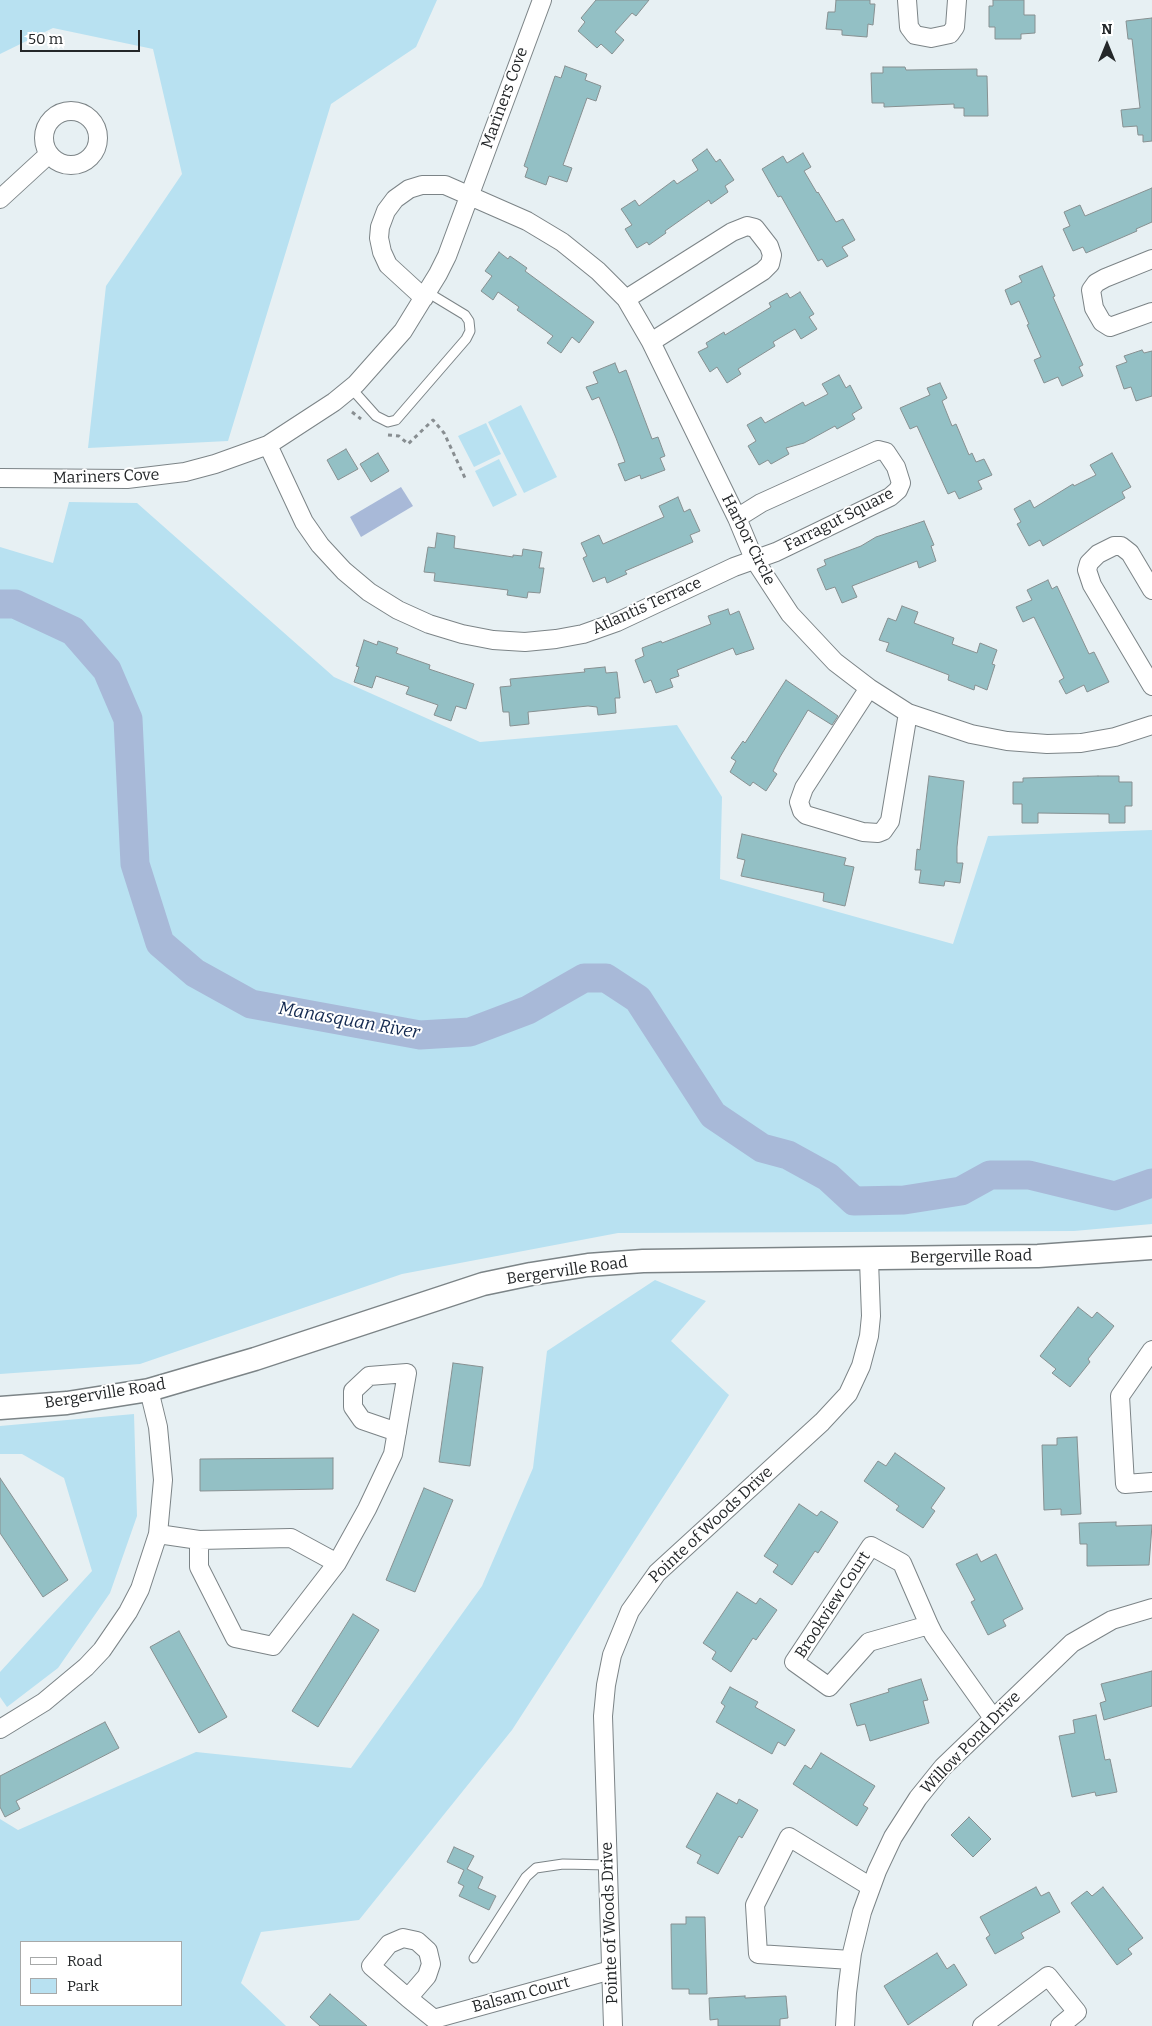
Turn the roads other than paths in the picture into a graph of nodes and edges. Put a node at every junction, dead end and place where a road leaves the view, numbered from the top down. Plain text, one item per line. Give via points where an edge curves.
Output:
1 (542, 0) edge
2 (908, 0) edge
3 (957, 0) edge
4 (49, 154) dead end
5 (469, 196) junction
6 (0, 199) edge
7 (1152, 259) edge
8 (425, 295) junction
9 (626, 299) junction
10 (1152, 312) edge
11 (651, 342) junction
12 (351, 388) junction
13 (268, 445) junction
14 (0, 478) edge
15 (736, 518) junction
16 (754, 559) junction
17 (1152, 590) edge
18 (1152, 686) edge
19 (869, 688) junction
20 (908, 713) junction
21 (1152, 725) edge
22 (1152, 1248) edge
23 (869, 1260) junction
24 (1152, 1350) edge
25 (149, 1390) junction
26 (0, 1408) edge
27 (397, 1432) dead end
28 (1152, 1482) edge
29 (158, 1534) junction
30 (199, 1540) junction
31 (337, 1563) junction
32 (1152, 1608) edge
33 (929, 1625) junction
34 (993, 1718) junction
35 (0, 1730) edge
36 (608, 1865) junction
37 (871, 1887) junction
38 (474, 1958) dead end
39 (851, 1960) junction
40 (611, 1970) junction
41 (408, 1998) dead end
42 (613, 2026) edge
43 (846, 2026) edge
44 (982, 2026) edge
45 (1060, 2026) edge

1 - 5 street, Mariners Cove
2 - 3 street via 909,27 915,35 931,38 950,34 955,27
4 - 6 street
5 - 8 street, Mariners Cove via 447,256
5 - 8 street via 445,185 422,185 409,189 386,210 380,227 382,252 398,277
5 - 9 street via 527,221 562,242
7 - 10 street via 1105,278 1091,290 1094,308 1102,322 1110,327
8 - 12 street, Mariners Cove via 403,331
8 - 12 lane via 465,315 470,331 466,339 396,420 388,422 376,416
9 - 11 street
9 - 11 street via 746,226 755,228 769,246 770,264 763,271
11 - 15 street, Harbor Circle
12 - 13 street, Mariners Cove
13 - 14 street, Mariners Cove via 215,464 153,477 110,480
13 - 16 street, Atlantis Terrace via 304,522 344,570 369,592 398,610 462,634 525,642 583,634 617,622
15 - 16 street, Harbor Circle
15 - 16 street, Farragut Square via 878,450 886,452 896,467 900,483 890,497 776,552
16 - 19 street, Harbor Circle via 804,632
17 - 18 street via 1130,553 1121,546 1098,554 1089,563 1087,570 1092,585
19 - 20 street, Harbor Circle
19 - 20 street via 804,788 799,802 806,815 863,832 883,831 890,821
20 - 21 street, Harbor Circle via 971,734 1047,744 1081,743
22 - 23 street, Bergerville Road via 1038,1256
23 - 25 street, Bergerville Road via 643,1261 531,1274 434,1299 255,1359
23 - 36 street, Pointe of Woods Drive via 869,1336 862,1366 848,1394 822,1422 657,1572 620,1631 606,1685 603,1716
24 - 28 street via 1120,1396 1125,1484
25 - 26 street, Bergerville Road via 67,1403
25 - 29 street via 162,1460
27 - 31 street via 393,1454
29 - 30 street
29 - 35 street via 140,1589 102,1650 67,1684
30 - 31 street via 291,1538
30 - 31 street via 199,1568 235,1638 273,1646
32 - 34 street, Willow Pond Drive via 1112,1620 1072,1643
33 - 33 street, Brookview Court via 902,1563 871,1546 794,1662 829,1687 869,1642
33 - 34 street, Brookview Court
34 - 37 street, Willow Pond Drive via 943,1767 918,1798 893,1837
36 - 38 lane via 563,1864 536,1868 526,1877
36 - 40 street, Pointe of Woods Drive
37 - 39 street, Willow Pond Drive
37 - 39 street via 789,1837 755,1905 758,1954
39 - 43 street, Willow Pond Drive
40 - 41 street, Balsam Court via 434,2019
40 - 42 street, Pointe of Woods Drive
44 - 45 street via 1048,1976 1077,2012

